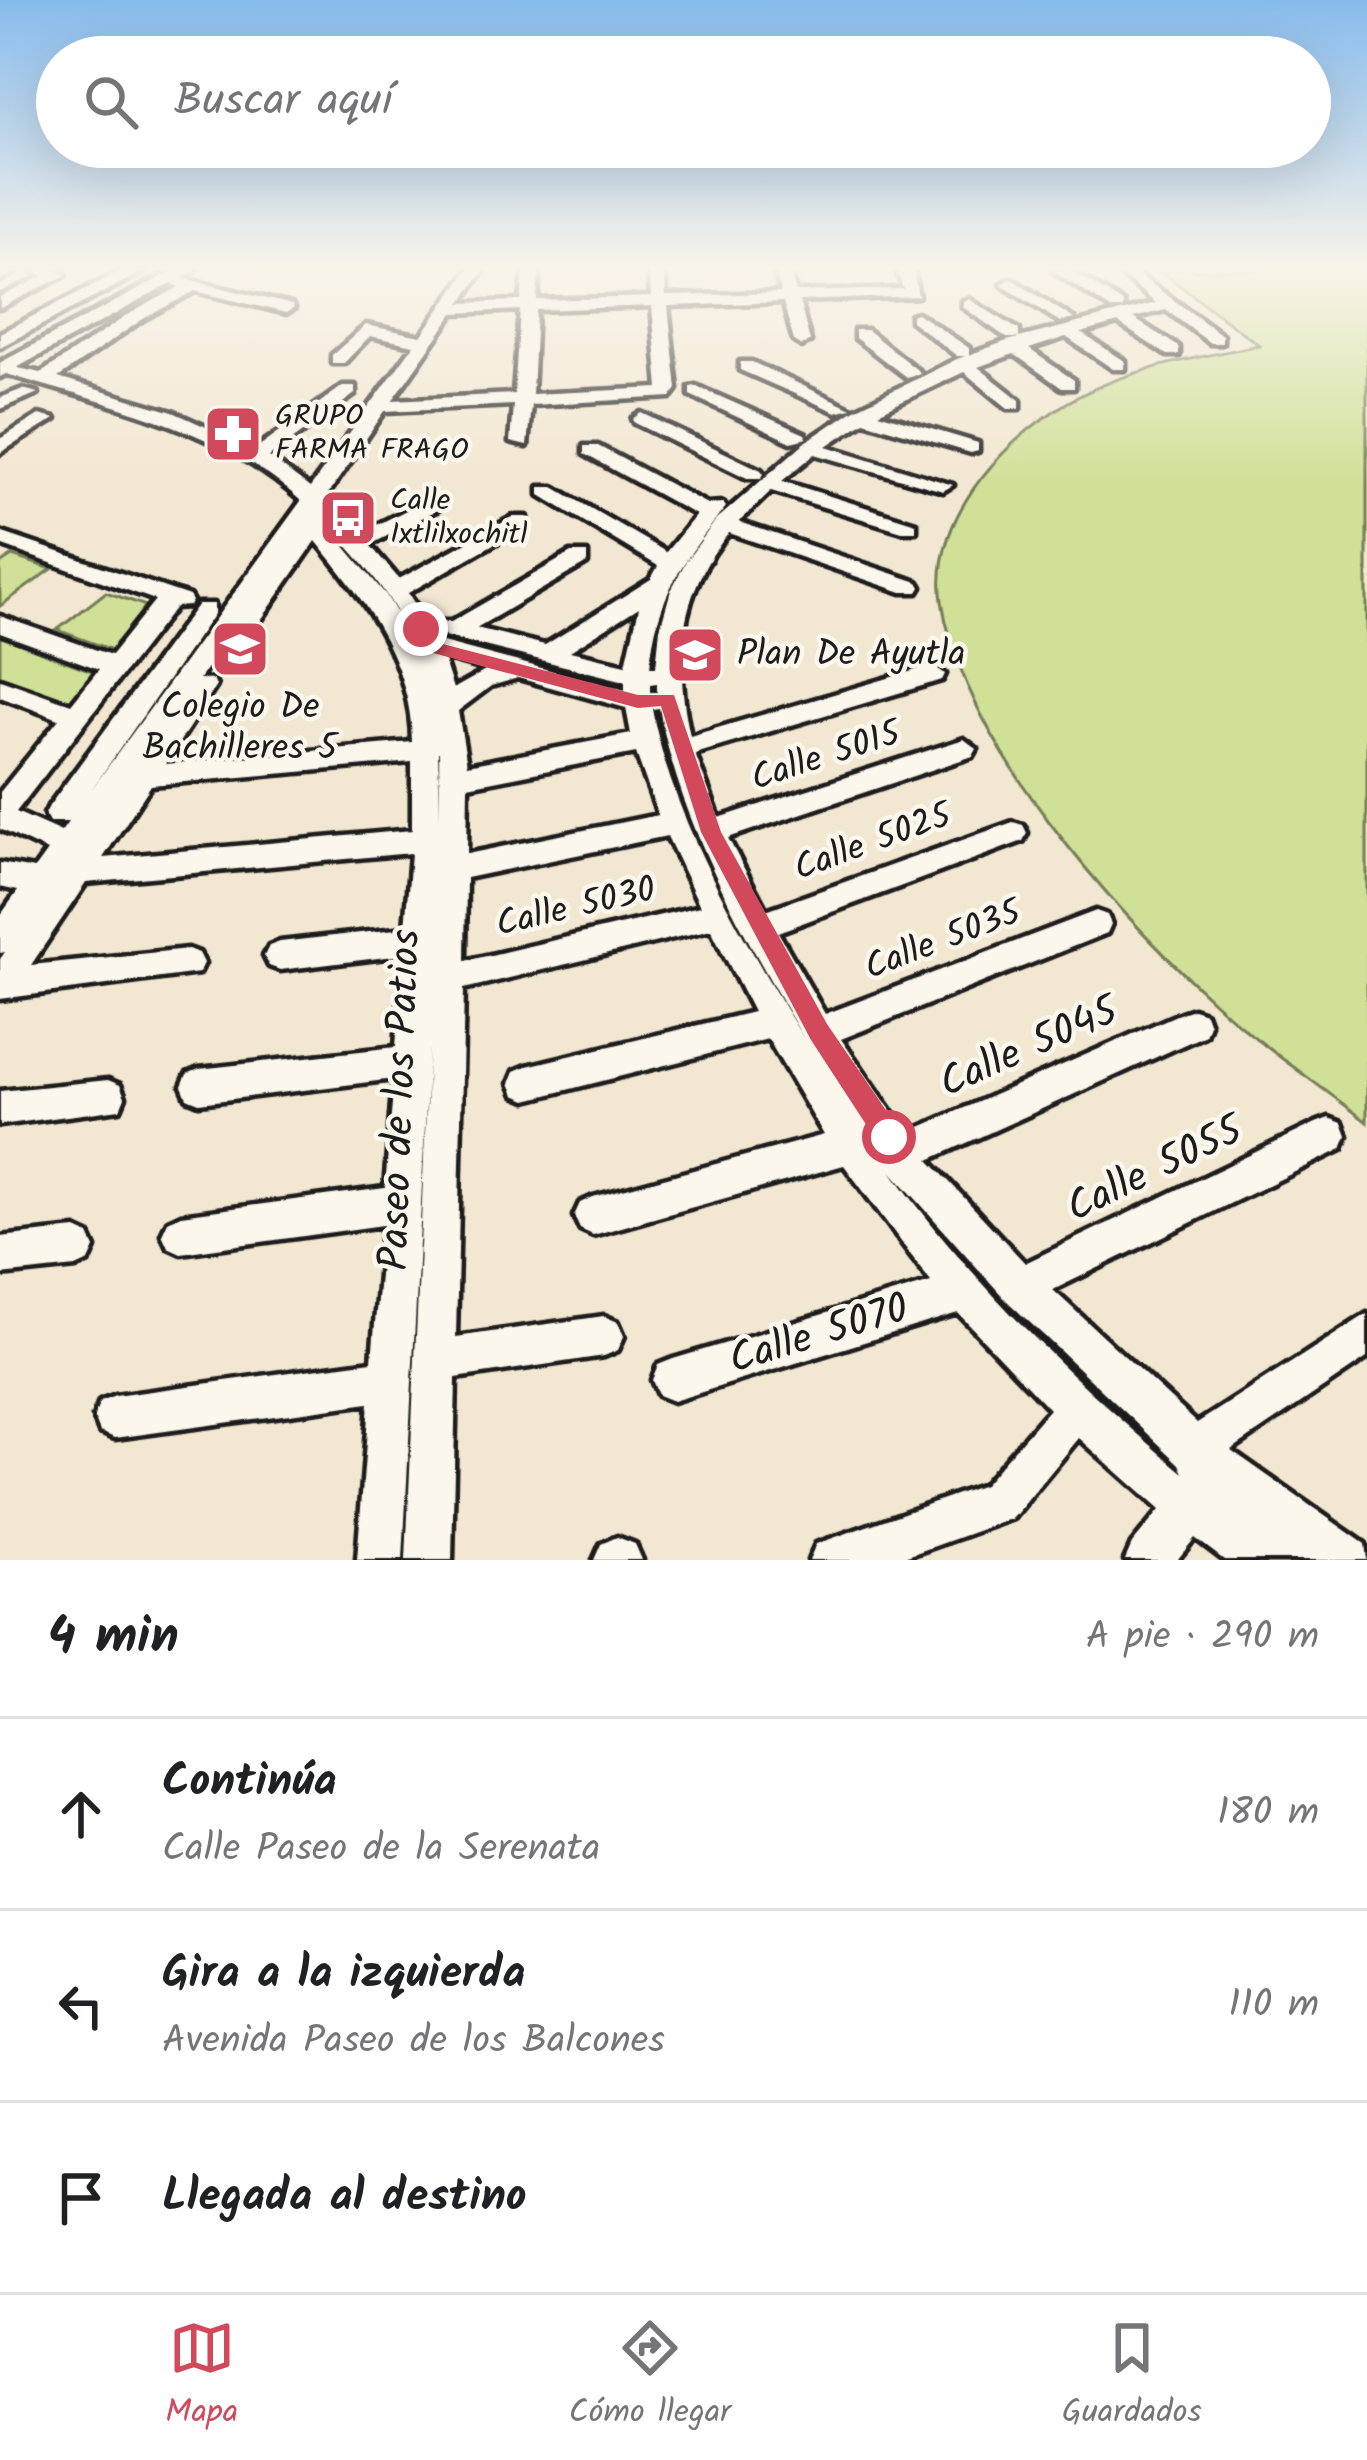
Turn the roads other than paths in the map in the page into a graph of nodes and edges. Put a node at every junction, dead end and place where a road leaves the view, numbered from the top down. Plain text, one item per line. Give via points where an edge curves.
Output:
1 (426, 342) edge
2 (57, 343) edge
3 (98, 343) edge
4 (354, 343) edge
5 (525, 343) edge
6 (663, 343) edge
7 (872, 343) edge
8 (946, 343) edge
9 (1005, 343) edge
10 (1016, 343) edge
11 (1090, 343) edge
12 (1162, 343) edge
13 (1173, 351) dead end
14 (963, 358) junction
15 (338, 359) dead end
16 (1119, 365) dead end
17 (746, 366) dead end
18 (912, 374) junction
19 (2, 380) edge
20 (34, 383) junction
21 (1068, 384) dead end
22 (349, 390) dead end
23 (695, 391) dead end
24 (522, 400) junction
25 (1014, 404) dead end
26 (380, 406) junction
27 (851, 411) junction
28 (46, 419) dead end
29 (642, 419) dead end
30 (520, 442) dead end
31 (804, 443) junction
32 (0, 447) edge
33 (971, 447) dead end
34 (591, 450) dead end
35 (256, 457) junction
36 (761, 478) junction
37 (943, 485) dead end
38 (547, 491) dead end
39 (437, 502) dead end
40 (313, 513) junction
41 (716, 518) junction
42 (520, 521) dead end
43 (909, 526) dead end
44 (0, 538) edge
45 (356, 543) junction
46 (579, 558) dead end
47 (664, 574) junction
48 (910, 587) dead end
49 (398, 589) junction
50 (170, 597) junction
51 (0, 624) edge
52 (223, 624) junction
53 (421, 639) junction
54 (549, 653) junction
55 (115, 666) junction
56 (518, 670) junction
57 (933, 674) dead end
58 (0, 688) edge
59 (652, 688) junction
60 (448, 706) junction
61 (77, 716) junction
62 (647, 741) junction
63 (681, 748) junction
64 (964, 749) dead end
65 (426, 752) junction
66 (140, 776) junction
67 (455, 778) junction
68 (0, 814) edge
69 (59, 814) dead end
70 (674, 823) junction
71 (711, 832) junction
72 (1013, 833) dead end
73 (425, 840) junction
74 (71, 859) junction
75 (455, 868) junction
76 (0, 875) edge
77 (41, 883) junction
78 (718, 914) junction
79 (1096, 924) dead end
80 (758, 926) junction
81 (0, 940) edge
82 (420, 940) junction
83 (280, 956) dead end
84 (188, 963) dead end
85 (452, 978) junction
86 (0, 984) edge
87 (775, 1022) junction
88 (1193, 1024) dead end
89 (819, 1032) junction
90 (411, 1061) junction
91 (527, 1083) dead end
92 (199, 1086) dead end
93 (107, 1097) dead end
94 (0, 1108) edge
95 (1329, 1136) dead end
96 (849, 1146) junction
97 (901, 1154) junction
98 (403, 1204) junction
99 (593, 1216) dead end
100 (181, 1234) dead end
101 (76, 1248) dead end
102 (0, 1256) edge
103 (1020, 1286) junction
104 (964, 1291) junction
105 (1367, 1334) edge
106 (604, 1336) dead end
107 (437, 1360) junction
108 (391, 1379) junction
109 (673, 1380) dead end
110 (1078, 1407) junction
111 (116, 1417) dead end
112 (1195, 1449) junction
113 (1229, 1538) edge
114 (380, 1560) edge
115 (429, 1560) edge
116 (832, 1560) edge
117 (1148, 1560) edge
118 (1346, 1560) edge

1 - 26 street
2 - 19 main road
3 - 20 street
4 - 15 street
5 - 24 street
6 - 24 street via 668,389 658,396
7 - 18 street
8 - 14 street
9 - 14 street
10 - 21 street
11 - 16 street
12 - 13 street
14 - 18 street
14 - 25 street
14 - 27 street
17 - 27 street
18 - 27 street
19 - 20 street
20 - 35 street via 202,431
20 - 40 street via 189,440
22 - 35 street
23 - 31 street
24 - 26 street
24 - 30 street
26 - 40 street
27 - 31 street
27 - 33 street
28 - 32 street
29 - 36 street
31 - 36 street
31 - 37 street
34 - 41 street
35 - 40 street
36 - 41 street
36 - 43 street
38 - 47 street
39 - 45 street
40 - 45 street
40 - 52 street
40 - 53 street via 378,601
41 - 47 street
41 - 48 street
41 - 59 street via 681,592
42 - 49 street
44 - 50 street
45 - 49 street
46 - 53 street
47 - 54 street
47 - 59 street via 644,622
49 - 53 street
50 - 52 street
50 - 55 street
51 - 55 street
52 - 66 street
52 - 69 street
52 - 74 street
53 - 54 street
53 - 56 street
53 - 60 street, Paseo de los Patios
53 - 65 street, Paseo de los Patios
54 - 59 street
55 - 61 street
56 - 59 street
56 - 60 street via 471,686
57 - 63 street
58 - 61 street
59 - 62 street
59 - 63 street
60 - 67 street, Paseo de los Patios
61 - 68 street
62 - 67 street
62 - 70 street
63 - 71 street
64 - 71 street, Calle 5015
65 - 66 street
65 - 73 street, Paseo de los Patios
66 - 74 street
67 - 75 street, Paseo de los Patios
68 - 74 street
70 - 75 street
70 - 78 street
71 - 80 street
72 - 80 street, Calle 5025
73 - 74 street
73 - 82 street, Paseo de los Patios
74 - 77 street
74 - 86 street
75 - 85 street, Paseo de los Patios
76 - 77 street
77 - 81 street
78 - 85 street, Calle 5030
78 - 87 street
79 - 89 street, Calle 5035
80 - 89 street
82 - 83 street
82 - 90 street, Paseo de los Patios
84 - 86 street
85 - 107 street, Paseo de los Patios
87 - 91 street
87 - 96 street
88 - 97 street, Calle 5045
89 - 97 street
90 - 92 street
90 - 98 street, Paseo de los Patios
93 - 94 street
95 - 103 street, Calle 5055
96 - 99 street
96 - 104 street
97 - 103 street
98 - 100 street
98 - 108 street, Paseo de los Patios
101 - 102 street
103 - 112 street
104 - 109 street, Calle 5070
104 - 110 street
105 - 112 street
106 - 107 street
107 - 115 street, Paseo de los Patios
108 - 111 street
108 - 114 street, Paseo de los Patios
110 - 113 street
110 - 116 street via 997,1502
112 - 113 street
112 - 118 street
113 - 117 street
113 - 118 street

